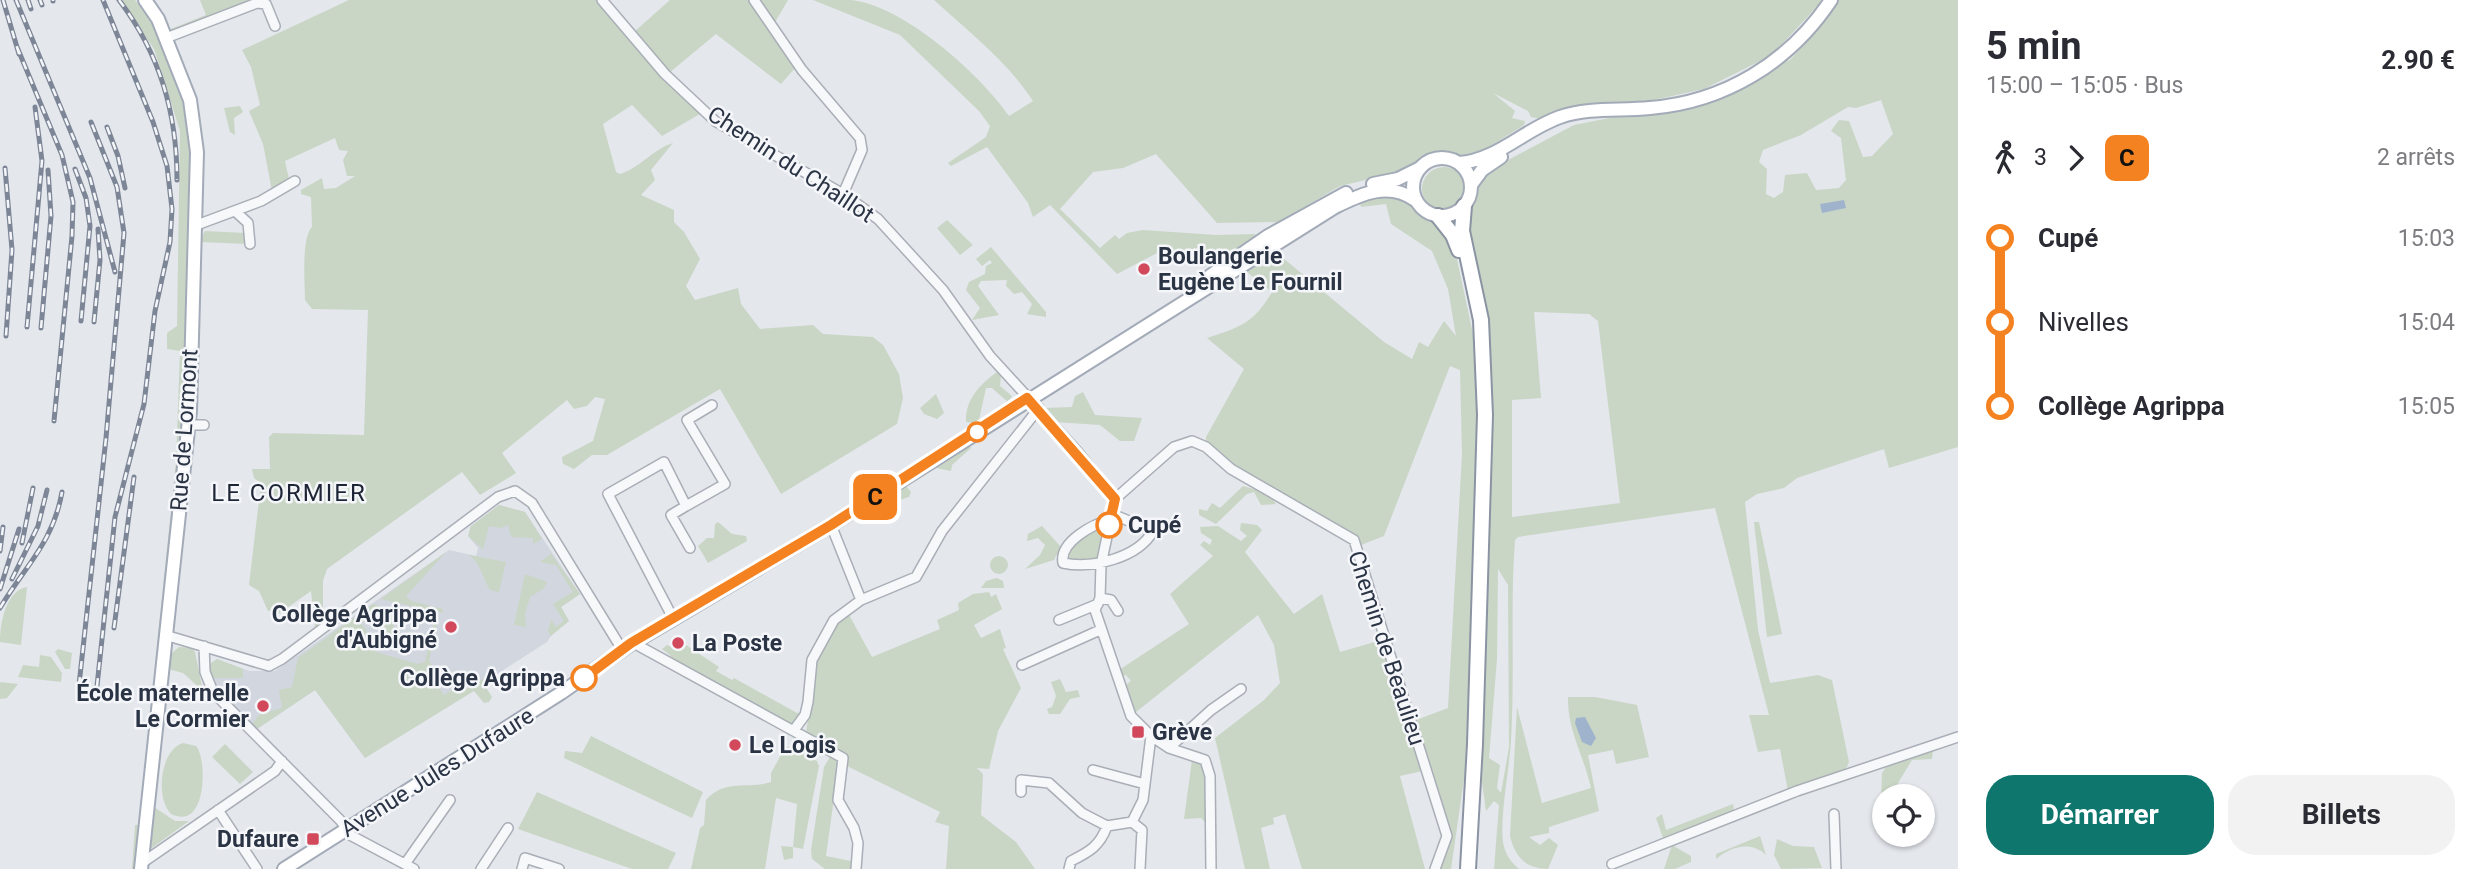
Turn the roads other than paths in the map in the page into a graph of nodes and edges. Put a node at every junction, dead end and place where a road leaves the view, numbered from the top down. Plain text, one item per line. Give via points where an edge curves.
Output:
1 (145, 0) edge
2 (601, 0) edge
3 (754, 0) edge
4 (1831, 0) edge
5 (275, 26) dead end
6 (166, 38) junction
7 (1627, 110) junction
8 (1459, 163) junction
9 (1418, 169) junction
10 (295, 181) dead end
11 (1471, 185) junction
12 (843, 194) junction
13 (1415, 200) junction
14 (1464, 206) junction
15 (235, 211) junction
16 (1438, 216) junction
17 (194, 226) junction
18 (253, 244) dead end
19 (1154, 319) junction
20 (1480, 333) junction
21 (190, 354) junction
22 (204, 354) dead end
23 (1027, 398) junction
24 (712, 405) dead end
25 (1039, 408) junction
26 (189, 425) junction
27 (204, 425) dead end
28 (1115, 499) junction
29 (687, 506) junction
30 (1111, 517) junction
31 (831, 525) junction
32 (690, 548) dead end
33 (1101, 562) junction
34 (860, 600) junction
35 (1099, 601) junction
36 (1118, 611) dead end
37 (674, 620) junction
38 (1059, 620) dead end
39 (1100, 630) junction
40 (165, 635) junction
41 (204, 646) junction
42 (639, 646) junction
43 (623, 651) junction
44 (1022, 665) dead end
45 (1241, 689) dead end
46 (794, 730) junction
47 (1151, 736) junction
48 (1958, 737) edge
49 (1475, 744) junction
50 (1169, 748) junction
51 (282, 761) junction
52 (1093, 770) dead end
53 (1145, 784) junction
54 (1021, 792) dead end
55 (450, 800) dead end
56 (218, 810) junction
57 (1834, 814) dead end
58 (1132, 822) junction
59 (1107, 826) junction
60 (509, 828) dead end
61 (347, 830) junction
62 (1612, 864) dead end
63 (142, 866) edge
64 (410, 867) edge
65 (291, 868) edge
66 (257, 869) edge
67 (481, 869) edge
68 (522, 869) edge
69 (559, 869) edge
70 (856, 869) edge
71 (1069, 869) edge
72 (1140, 869) edge
73 (1211, 869) edge
74 (1435, 869) edge
75 (1460, 869) edge
76 (1468, 869) edge
77 (1476, 869) edge
78 (1836, 869) edge

1 - 6 main road, Rue de Lormont
2 - 12 street, Chemin du Chaillot via 665,74 715,121
3 - 12 street via 802,70 860,138 860,157
4 - 7 main road via 1780,56 1736,85 1687,103
5 - 6 street via 266,4 257,3
6 - 17 main road, Rue de Lormont via 195,125
7 - 8 main road via 1588,110 1561,117 1481,159
7 - 11 main road via 1578,119 1540,135 1490,163
8 - 9 main road via 1433,159
8 - 11 main road
9 - 13 main road via 1412,185
9 - 19 main road via 1326,201 1268,236
10 - 15 street
11 - 14 main road
12 - 23 street, Chemin du Chaillot via 878,219 943,290
13 - 16 main road
13 - 19 main road via 1389,189 1355,197
14 - 16 main road via 1453,214
14 - 20 highway via 1462,231 1479,303
15 - 17 street
15 - 18 street via 248,223
16 - 20 highway via 1458,245
17 - 21 main road, Rue de Lormont
19 - 23 main road
20 - 49 highway via 1485,415
21 - 22 street
21 - 26 main road, Rue de Lormont
23 - 25 street, Chemin du Chaillot
23 - 31 main road
24 - 29 street via 687,420 725,484
25 - 28 street, Chemin du Chaillot
25 - 34 street via 942,531 916,577
26 - 27 street
26 - 40 main road, Rue de Lormont
28 - 30 street
28 - 74 street, Chemin de Beaulieu via 1174,447 1192,441 1231,469 1354,540 1447,836
29 - 32 street via 671,515
29 - 37 street via 664,462 608,494
30 - 33 street
30 - 33 street via 1153,531 1147,543
30 - 33 street via 1066,547 1062,560 1068,564
31 - 34 street
31 - 37 main road
33 - 35 street
34 - 46 street via 834,620 812,660 808,702
35 - 36 street via 1111,600
35 - 38 street
35 - 39 street via 1095,610
37 - 42 main road
37 - 43 main road
39 - 44 street
39 - 47 street via 1131,716
40 - 41 street
40 - 63 main road, Rue de Lormont
41 - 43 street via 269,666 498,497 515,491 532,503
41 - 51 street via 206,682
42 - 43 main road
42 - 46 street
43 - 61 main road, Avenue Jules Dufaure
45 - 50 street
46 - 70 street via 843,758 838,800 856,835
47 - 50 street
47 - 53 street
48 - 62 street via 1797,791
49 - 75 highway
49 - 76 highway
49 - 77 highway
50 - 73 street via 1205,760 1210,776
51 - 56 street via 275,771
51 - 61 street
52 - 53 street
53 - 58 street
54 - 59 street via 1021,780 1049,783 1082,813
55 - 64 street
56 - 63 street
56 - 66 street
57 - 78 street
58 - 59 street
58 - 72 street via 1142,831
59 - 71 street via 1102,840 1071,862
60 - 67 street
61 - 64 street
61 - 65 main road, Avenue Jules Dufaure
68 - 69 street via 525,858

